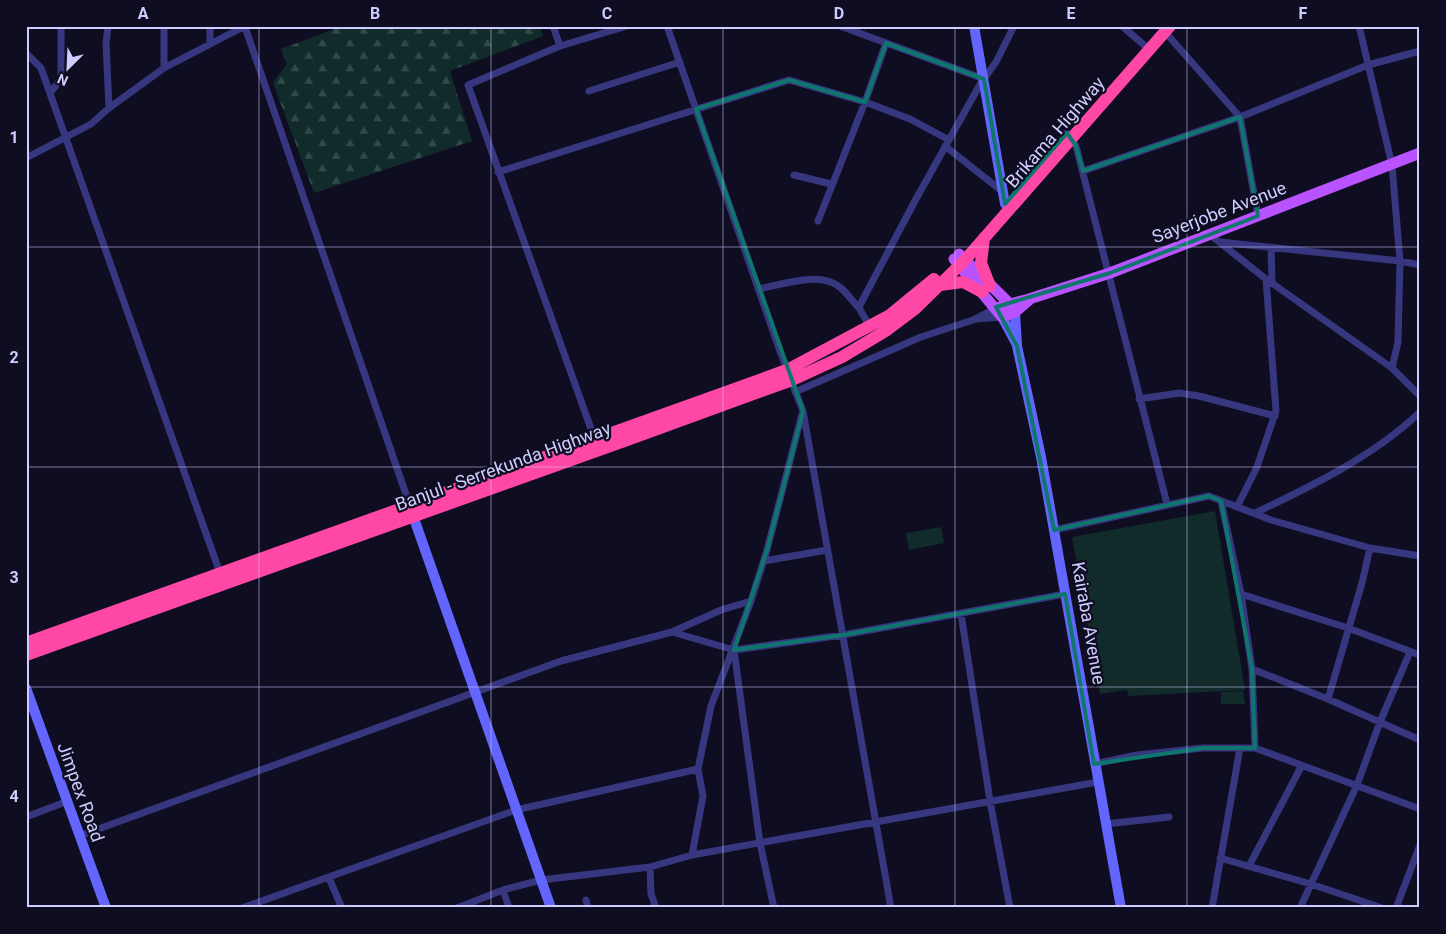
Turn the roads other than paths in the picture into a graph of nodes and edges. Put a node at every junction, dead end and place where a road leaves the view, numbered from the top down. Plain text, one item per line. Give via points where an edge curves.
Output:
1 (61, 26) edge
2 (108, 26) edge
3 (164, 26) edge
4 (210, 26) edge
5 (553, 26) edge
6 (627, 26) edge
7 (667, 26) edge
8 (840, 26) edge
9 (974, 26) edge
10 (1014, 26) edge
11 (1122, 26) edge
12 (1359, 26) edge
13 (245, 27) edge
14 (1166, 28) edge
15 (886, 43) junction
16 (210, 44) junction
17 (1144, 45) junction
18 (560, 46) junction
19 (1420, 51) edge
20 (26, 53) edge
21 (680, 62) junction
22 (1368, 65) junction
23 (164, 68) junction
24 (984, 79) junction
25 (589, 91) dead end
26 (50, 93) junction
27 (865, 102) junction
28 (109, 108) junction
29 (696, 109) junction
30 (1240, 117) junction
31 (66, 135) junction
32 (1070, 136) junction
33 (947, 143) junction
34 (1420, 153) edge
35 (26, 158) edge
36 (1392, 165) junction
37 (498, 172) junction
38 (1083, 172) junction
39 (794, 175) dead end
40 (831, 184) junction
41 (1004, 198) junction
42 (1258, 216) junction
43 (818, 221) dead end
44 (1210, 234) junction
45 (984, 238) junction
46 (1220, 242) junction
47 (1271, 248) junction
48 (959, 260) junction
49 (1400, 261) junction
50 (1420, 265) edge
51 (1110, 273) junction
52 (1269, 280) junction
53 (940, 285) junction
54 (758, 289) junction
55 (986, 289) junction
56 (1012, 307) junction
57 (859, 308) junction
58 (999, 312) junction
59 (973, 320) junction
60 (870, 327) junction
61 (1018, 346) junction
62 (1392, 368) junction
63 (792, 381) junction
64 (1420, 396) edge
65 (1139, 399) junction
66 (803, 412) junction
67 (1420, 412) edge
68 (1275, 416) junction
69 (595, 440) junction
70 (1222, 500) junction
71 (1167, 504) junction
72 (1237, 507) junction
73 (412, 512) junction
74 (1255, 513) junction
75 (1054, 530) junction
76 (1370, 548) junction
77 (827, 550) junction
78 (1420, 556) edge
79 (764, 561) junction
80 (220, 573) junction
81 (1066, 594) junction
82 (1240, 594) junction
83 (751, 601) junction
84 (961, 614) junction
85 (1348, 628) junction
86 (672, 632) junction
87 (843, 635) junction
88 (26, 643) edge
89 (734, 650) junction
90 (1410, 652) junction
91 (26, 655) edge
92 (1420, 655) edge
93 (1252, 668) junction
94 (26, 688) edge
95 (476, 692) junction
96 (1328, 699) junction
97 (1380, 722) junction
98 (1420, 740) edge
99 (1240, 748) junction
100 (1255, 748) junction
101 (1094, 764) junction
102 (1301, 767) junction
103 (698, 769) junction
104 (1098, 782) junction
105 (1357, 785) junction
106 (68, 801) junction
107 (990, 801) junction
108 (1420, 809) edge
109 (516, 810) junction
110 (1170, 816) dead end
111 (26, 817) edge
112 (877, 821) junction
113 (1106, 824) junction
114 (80, 836) junction
115 (760, 843) junction
116 (1420, 845) edge
117 (692, 854) junction
118 (1220, 858) junction
119 (1249, 866) junction
120 (650, 867) junction
121 (329, 878) junction
122 (541, 880) junction
123 (1311, 884) junction
124 (503, 890) junction
125 (106, 908) edge
126 (242, 908) edge
127 (342, 908) edge
128 (457, 908) edge
129 (509, 908) edge
130 (551, 908) edge
131 (656, 908) edge
132 (774, 908) edge
133 (891, 908) edge
134 (1010, 908) edge
135 (1121, 908) edge
136 (1212, 908) edge
137 (1300, 908) edge
138 (1382, 908) edge
139 (1396, 908) edge

1 - 26 street via 61,78
2 - 28 street
3 - 23 street
4 - 16 street
5 - 18 street
6 - 18 street
7 - 21 street
8 - 15 street
9 - 24 street
10 - 24 street
11 - 17 street
12 - 22 street
13 - 16 street
13 - 73 street
14 - 17 highway, Brikama Highway
14 - 30 street
14 - 32 highway, Brikama Highway
15 - 24 street
15 - 27 street
16 - 23 street
17 - 32 highway, Brikama Highway
18 - 37 street via 468,85
19 - 22 street
20 - 26 street via 41,68
21 - 25 street
21 - 29 street
22 - 30 street
22 - 36 street
23 - 28 street
24 - 33 street
24 - 41 street
26 - 31 street
27 - 29 street via 789,80
27 - 33 street via 910,119
27 - 40 street
28 - 31 street via 91,124
29 - 37 street
29 - 54 street
30 - 38 street
30 - 42 street
31 - 35 street
31 - 80 street
32 - 38 street
32 - 41 highway, Brikama Highway
32 - 45 highway, Brikama Highway
33 - 41 street
33 - 57 street
34 - 36 main road, Sayerjobe Avenue
36 - 42 main road, Sayerjobe Avenue
36 - 49 street
37 - 69 street
38 - 51 street
39 - 40 street
40 - 43 street
41 - 48 highway, Brikama Highway
42 - 44 main road, Sayerjobe Avenue
44 - 46 street
44 - 51 main road, Sayerjobe Avenue
45 - 48 highway, Brikama Highway
45 - 55 highway via 981,262
46 - 47 street
46 - 52 street
47 - 49 street
47 - 52 street
48 - 53 highway, Banjul - Serrekunda Highway
48 - 55 main road, Kairaba Avenue
48 - 60 highway, Banjul - Serrekunda Highway
49 - 50 street
49 - 62 street via 1398,342
51 - 56 main road, Sayerjobe Avenue
51 - 65 street
52 - 62 street
52 - 68 street
53 - 55 highway via 963,282
53 - 63 highway, Banjul - Serrekunda Highway via 887,330 842,357
54 - 57 street via 815,279 828,281 840,287
54 - 63 street
55 - 56 main road, Kairaba Avenue
55 - 58 main road, Kairaba Avenue
56 - 58 main road, Sayerjobe Avenue
56 - 61 street, Kairaba Avenue
57 - 60 street
58 - 59 street
58 - 59 street
58 - 61 street, Kairaba Avenue
59 - 63 street
60 - 63 highway, Banjul - Serrekunda Highway
61 - 75 street, Kairaba Avenue
62 - 64 street
63 - 66 street
63 - 69 highway, Banjul - Serrekunda Highway
63 - 73 highway, Banjul - Serrekunda Highway
65 - 68 street via 1179,393
65 - 71 street
66 - 77 street
66 - 79 street
67 - 74 street via 1392,437 1312,486
68 - 72 street via 1257,467
69 - 73 highway, Banjul - Serrekunda Highway
70 - 71 street via 1210,496
70 - 72 street
70 - 82 street
71 - 75 street
72 - 74 street
73 - 80 highway, Banjul - Serrekunda Highway
73 - 91 highway, Banjul - Serrekunda Highway
73 - 95 street
74 - 76 street
75 - 81 street, Kairaba Avenue
76 - 78 street
76 - 85 street
77 - 79 street
77 - 87 street
79 - 83 street
80 - 88 highway, Banjul - Serrekunda Highway
81 - 84 street
81 - 101 street, Kairaba Avenue
82 - 85 street
82 - 93 street
83 - 86 street via 721,610
83 - 89 street
84 - 87 street
84 - 107 street
85 - 90 street
85 - 96 street
86 - 89 street
86 - 95 street via 561,661
87 - 89 street
87 - 112 street
89 - 103 street via 711,706
89 - 115 street
90 - 92 street
90 - 97 street
93 - 96 street
93 - 100 street
94 - 106 street, Jimpex Road
95 - 109 street
95 - 114 street via 163,803
96 - 97 street
97 - 98 street
97 - 105 street
99 - 100 street
99 - 101 street via 1203,748 1137,755
99 - 118 street
100 - 102 street
101 - 104 street, Kairaba Avenue
102 - 105 street
102 - 119 street
103 - 109 street
103 - 117 street via 703,796
104 - 107 street
104 - 113 street, Kairaba Avenue
105 - 108 street
105 - 123 street
106 - 111 street
106 - 114 street, Jimpex Road
107 - 112 street
107 - 134 street
109 - 121 street
109 - 122 street
110 - 113 street
112 - 115 street
112 - 133 street
113 - 135 street, Kairaba Avenue
114 - 125 street, Jimpex Road
115 - 117 street
115 - 132 street
116 - 139 street
117 - 120 street
118 - 119 street
118 - 136 street
119 - 123 street
120 - 122 street
120 - 131 street via 651,894
121 - 126 street
121 - 127 street
122 - 124 street
122 - 130 street
123 - 137 street
123 - 138 street
124 - 128 street
124 - 129 street

